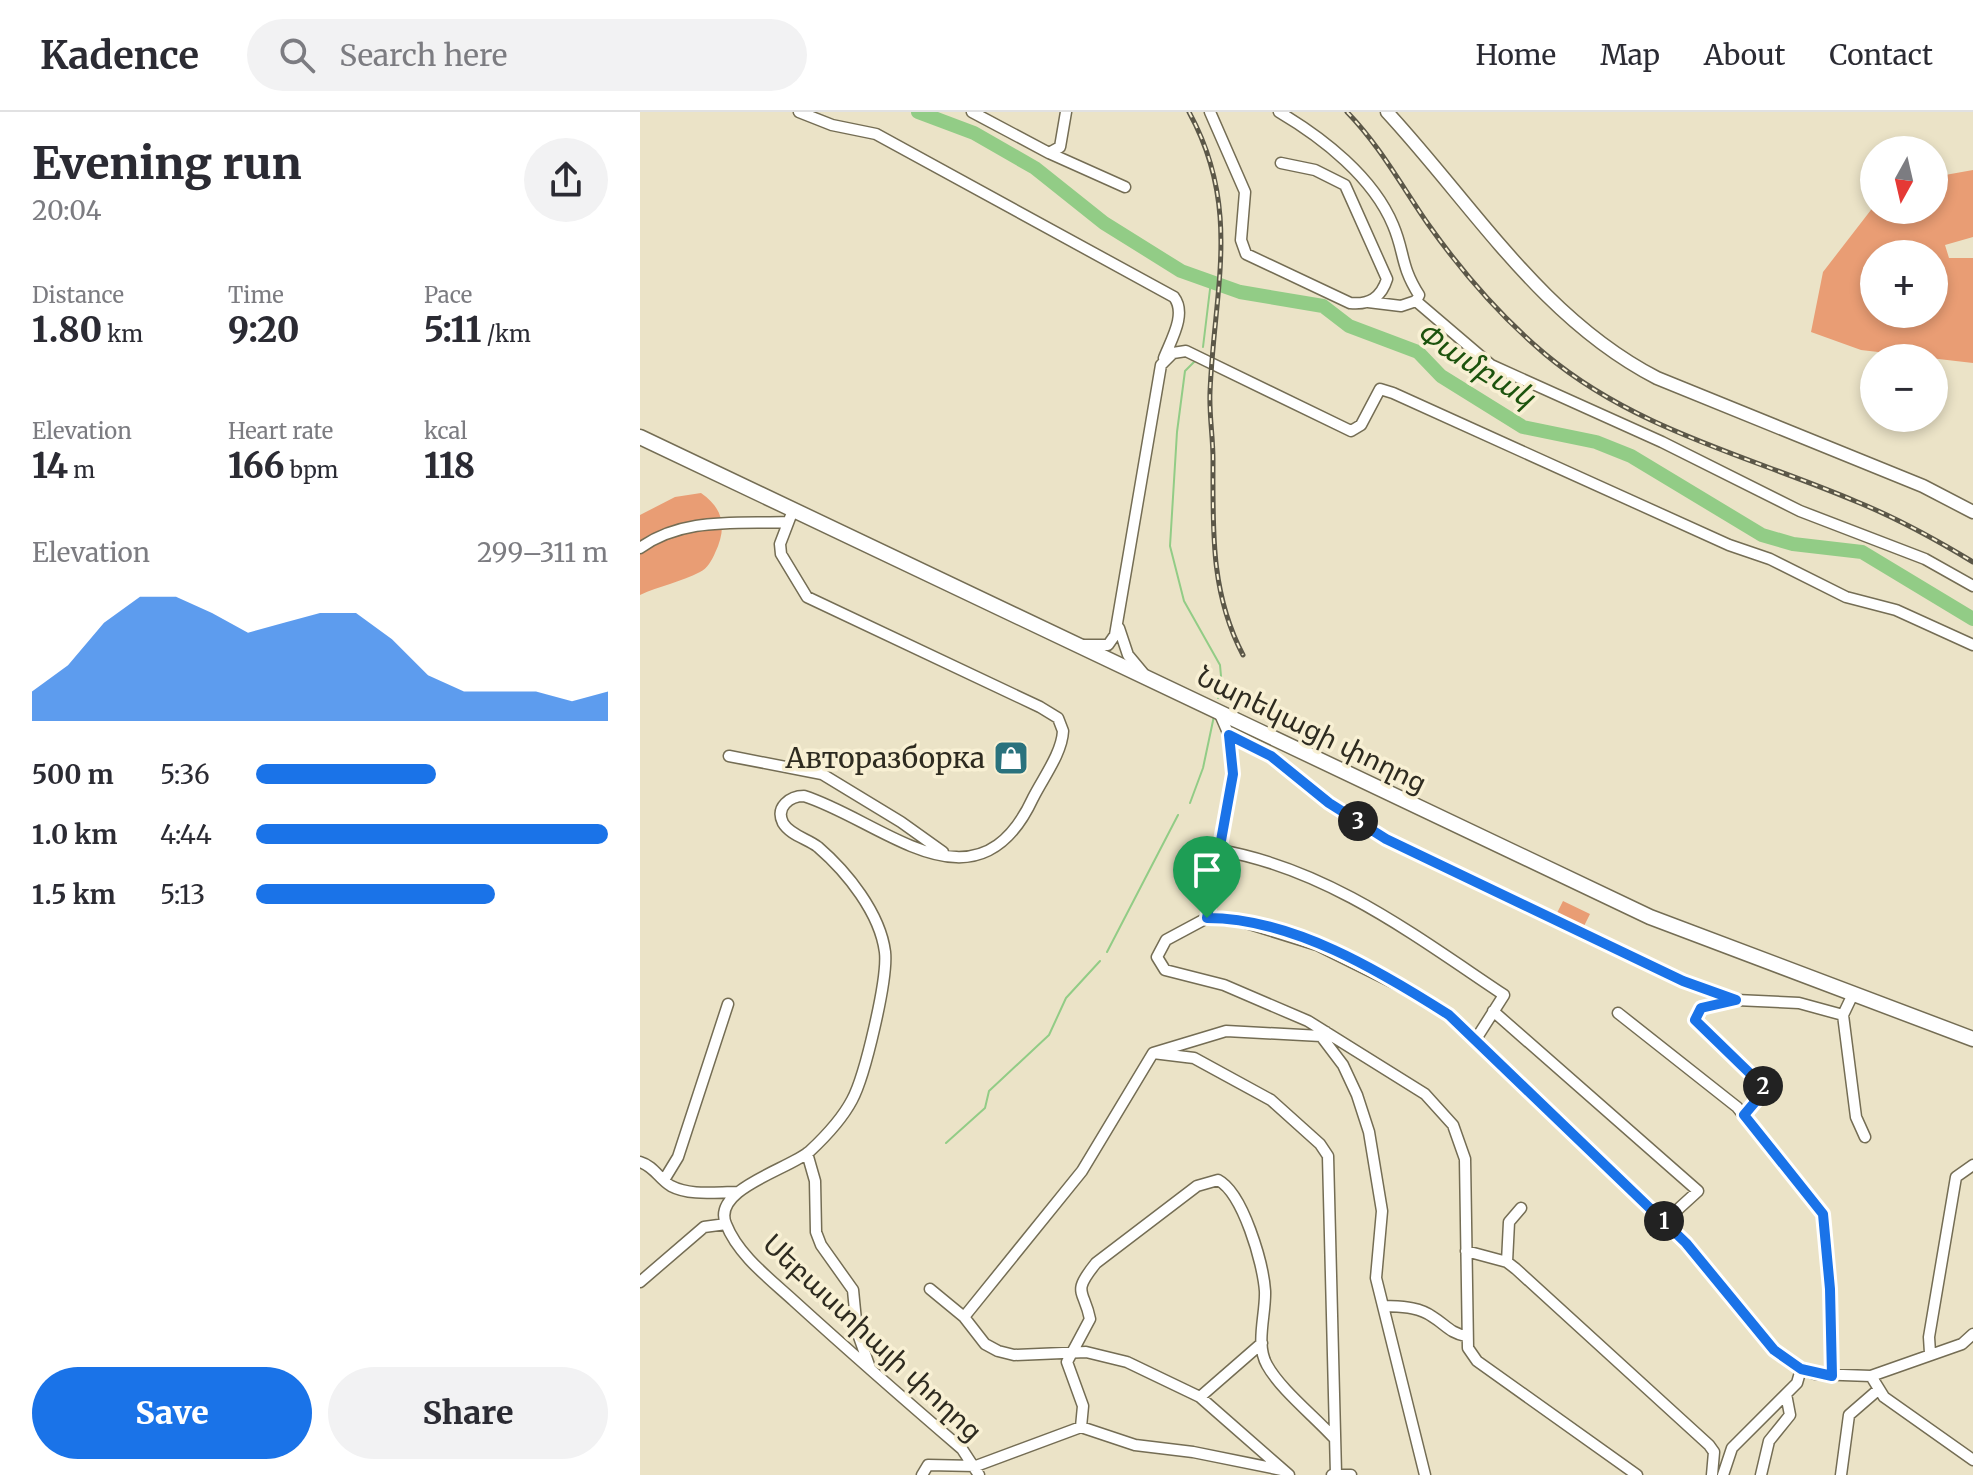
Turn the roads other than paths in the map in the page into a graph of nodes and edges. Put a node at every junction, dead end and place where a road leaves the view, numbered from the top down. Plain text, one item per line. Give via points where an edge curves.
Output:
1 (799, 112) edge
2 (972, 112) edge
3 (1066, 112) edge
4 (1210, 112) edge
5 (1279, 112) edge
6 (1387, 112) edge
7 (1049, 153) junction
8 (1281, 163) dead end
9 (1125, 187) dead end
10 (1416, 301) junction
11 (1368, 302) junction
12 (1163, 361) junction
13 (640, 437) edge
14 (1973, 512) edge
15 (790, 516) junction
16 (640, 548) edge
17 (1973, 586) edge
18 (1118, 618) junction
19 (1973, 645) edge
20 (1078, 646) junction
21 (1151, 680) junction
22 (1219, 712) junction
23 (1229, 735) junction
24 (729, 756) dead end
25 (1219, 850) junction
26 (948, 856) junction
27 (1207, 918) junction
28 (1853, 994) junction
29 (1736, 1000) junction
30 (728, 1004) dead end
31 (1493, 1011) junction
32 (1618, 1013) dead end
33 (1843, 1015) junction
34 (1323, 1034) junction
35 (1476, 1039) junction
36 (1973, 1039) edge
37 (1153, 1053) junction
38 (1744, 1115) junction
39 (1865, 1137) dead end
40 (807, 1153) junction
41 (640, 1162) edge
42 (1973, 1165) edge
43 (664, 1180) junction
44 (737, 1192) junction
45 (1521, 1208) dead end
46 (1664, 1222) junction
47 (726, 1224) junction
48 (1466, 1251) junction
49 (1507, 1262) junction
50 (640, 1282) edge
51 (930, 1289) dead end
52 (1383, 1306) junction
53 (964, 1317) junction
54 (1973, 1334) edge
55 (1466, 1336) junction
56 (1262, 1343) junction
57 (1930, 1353) junction
58 (1070, 1356) junction
59 (1801, 1369) junction
60 (871, 1370) junction
61 (1832, 1376) junction
62 (1871, 1376) junction
63 (1879, 1389) junction
64 (1786, 1394) junction
65 (1200, 1397) junction
66 (1081, 1427) junction
67 (1334, 1438) junction
68 (1973, 1460) edge
69 (978, 1470) edge
70 (1290, 1474) edge
71 (1334, 1474) edge
72 (922, 1475) edge
73 (1351, 1475) edge
74 (1425, 1475) edge
75 (1637, 1475) edge
76 (1712, 1475) edge
77 (1723, 1475) edge
78 (1761, 1475) edge
79 (1841, 1475) edge

1 - 12 street via 876,134 1174,297 1179,319
2 - 7 street
3 - 7 street via 1060,147
4 - 11 street via 1245,192 1241,240 1246,254 1350,303
5 - 10 street via 1327,144 1377,198 1397,235 1404,273 1419,295
6 - 14 main road via 1515,262 1590,338 1618,358
7 - 9 street
8 - 11 street via 1315,170 1345,185 1387,279 1378,297
10 - 11 street via 1401,306
10 - 17 street via 1491,365 1800,511 1925,559
12 - 18 street
12 - 19 street via 1186,351 1351,431 1361,425 1380,389 1393,393 1846,597 1896,610
13 - 15 highway, Նարեկացի փողոց
15 - 16 street via 680,527
15 - 20 highway, Նարեկացի փողոց
15 - 26 street via 781,554 807,597 1040,707 1062,725 1063,737 1015,828 978,854
18 - 20 street via 1108,645
18 - 21 street via 1124,649
20 - 21 highway, Նարեկացի փողոց
21 - 22 highway, Նարեկացի փողոց
22 - 23 street
22 - 28 highway, Նարեկացի փողոց via 1650,917
23 - 25 street via 1233,774
23 - 29 street via 1271,756 1329,803 1386,839 1683,981
24 - 26 street via 822,774
25 - 27 street
25 - 31 street via 1263,858 1376,909 1504,995
26 - 40 street via 892,840 804,796 789,799 782,809 786,826 829,857 857,890 885,955 854,1096 842,1117
27 - 34 street via 1166,940 1157,957 1159,965 1260,998
27 - 35 street via 1254,925 1317,945 1412,992
28 - 33 street
28 - 36 highway, Նարեկացի փողոց
29 - 33 street via 1799,1003
29 - 38 street via 1701,1008 1695,1020 1766,1089
30 - 43 street via 678,1157
31 - 35 street
31 - 46 street via 1698,1191
32 - 38 street
33 - 39 street via 1856,1117
34 - 37 street via 1226,1031
34 - 48 street via 1425,1094 1453,1125 1465,1159
34 - 52 street via 1343,1065 1369,1132 1382,1211 1376,1278
35 - 46 street
37 - 53 street via 1082,1171
37 - 67 street via 1194,1058 1271,1100 1328,1156
38 - 61 street via 1823,1214
40 - 44 street
40 - 60 street via 815,1181 816,1232 853,1290 857,1331
41 - 43 street
42 - 57 street via 1956,1177
43 - 44 street via 687,1192
44 - 47 street, Սեբաստիայի փողոց via 725,1205
45 - 49 street via 1509,1222
46 - 59 street via 1774,1350
47 - 50 street via 704,1227
47 - 60 street, Սեբաստիայի փողոց via 753,1263
48 - 49 street
48 - 55 street
49 - 76 street via 1709,1445 1714,1452
51 - 53 street
52 - 55 street via 1415,1308 1453,1334
52 - 74 street
53 - 58 street via 985,1344 998,1351
54 - 57 street via 1962,1344
55 - 75 street via 1477,1361
56 - 58 street via 1265,1293 1260,1261 1235,1196 1218,1180 1197,1186 1096,1263 1082,1287 1082,1304 1090,1319
56 - 65 street
56 - 67 street via 1267,1365
57 - 62 street
58 - 65 street via 1086,1352 1127,1362
58 - 66 street via 1068,1369 1084,1412
59 - 61 street
59 - 64 street
60 - 69 street, Սեբաստիայի փողոց via 962,1449
61 - 62 street
62 - 63 street
63 - 68 street
63 - 79 street via 1849,1415
64 - 77 street via 1732,1448
64 - 78 street via 1790,1415 1769,1441
65 - 70 street
66 - 69 street
66 - 70 street via 1135,1445
67 - 71 street
69 - 72 street via 928,1465
71 - 73 street

